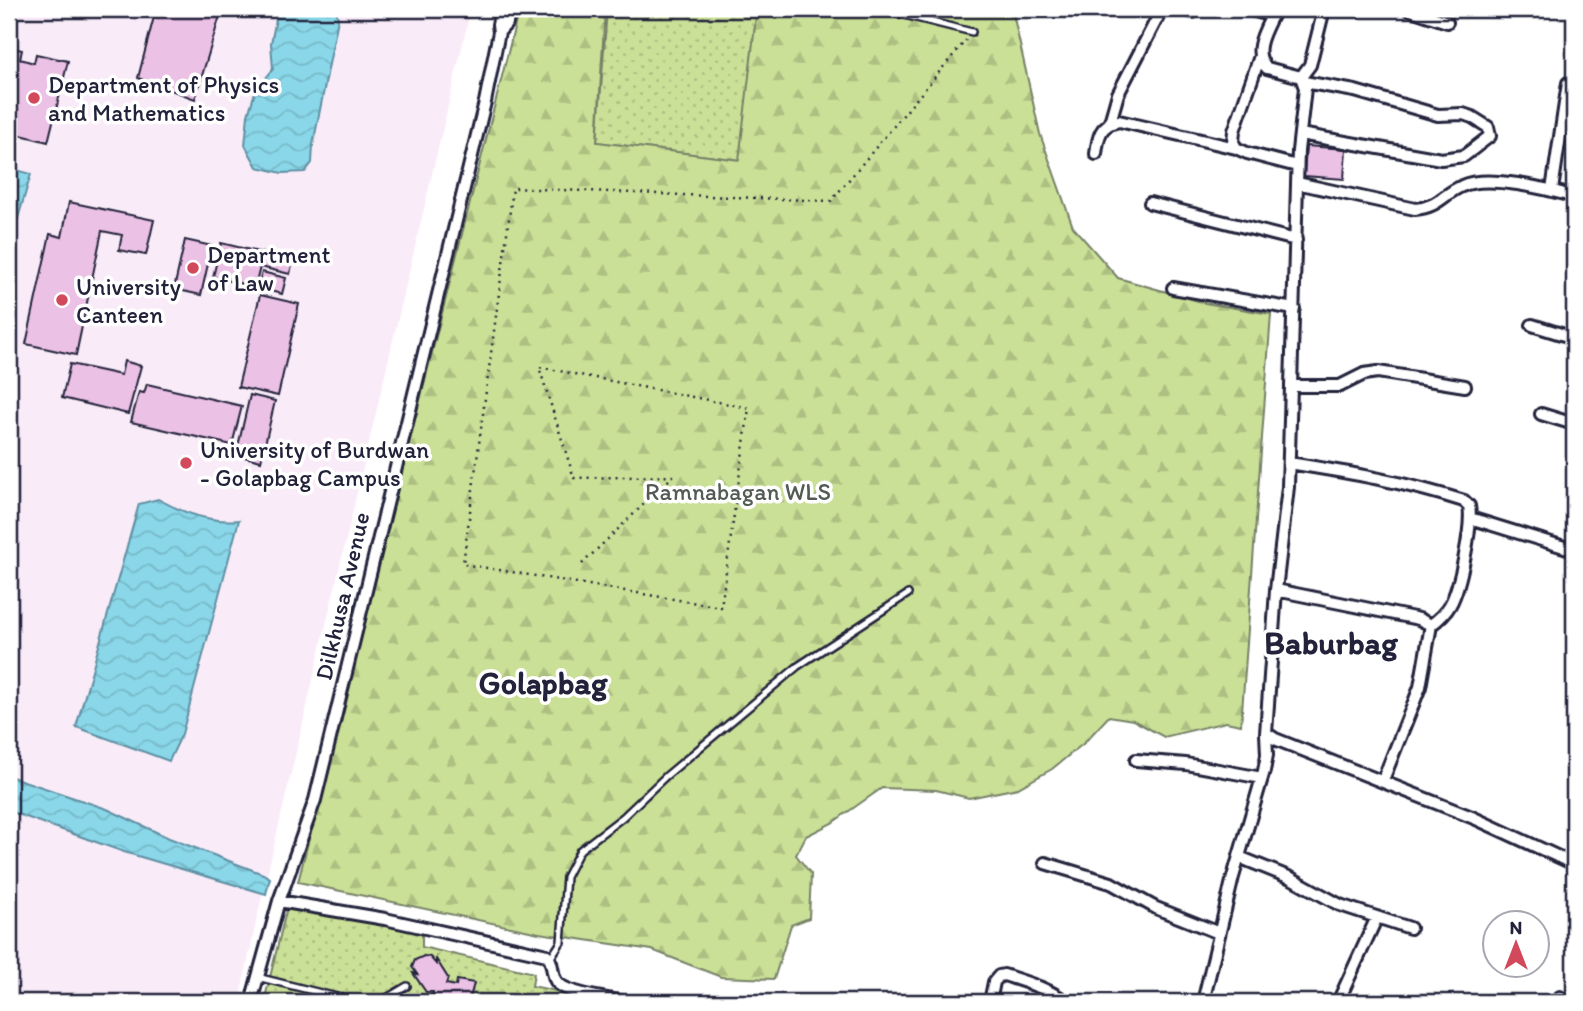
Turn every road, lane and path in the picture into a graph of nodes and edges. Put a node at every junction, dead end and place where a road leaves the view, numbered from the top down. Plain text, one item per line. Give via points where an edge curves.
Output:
1 (502, 9) edge
2 (880, 9) edge
3 (1162, 9) edge
4 (1180, 9) edge
5 (1198, 9) edge
6 (1249, 9) edge
7 (1324, 9) edge
8 (1408, 9) edge
9 (1273, 13) edge
10 (1447, 22) dead end
11 (972, 32) joint
12 (1260, 56) junction
13 (1303, 80) junction
14 (1568, 83) dead end
15 (1110, 122) junction
16 (1300, 134) junction
17 (1236, 148) junction
18 (1096, 154) dead end
19 (1297, 166) junction
20 (1297, 183) junction
21 (1552, 190) junction
22 (1574, 197) edge
23 (1150, 203) dead end
24 (1296, 240) junction
25 (1173, 288) dead end
26 (1294, 309) junction
27 (1532, 325) dead end
28 (1574, 338) edge
29 (1292, 386) junction
30 (1465, 386) dead end
31 (1541, 414) dead end
32 (1574, 425) edge
33 (1289, 463) junction
34 (1470, 517) junction
35 (1574, 550) edge
36 (582, 564) dead end
37 (1276, 590) junction
38 (908, 594) dead end
39 (1432, 625) junction
40 (1266, 733) junction
41 (1136, 760) dead end
42 (1262, 778) junction
43 (1383, 780) junction
44 (1239, 857) junction
45 (1045, 863) dead end
46 (1574, 864) edge
47 (279, 901) junction
48 (1377, 917) junction
49 (1410, 929) dead end
50 (1219, 933) junction
51 (550, 959) junction
52 (257, 977) junction
53 (407, 986) dead end
54 (520, 998) dead end
55 (251, 1002) edge
56 (357, 1002) edge
57 (380, 1002) edge
58 (535, 1002) edge
59 (624, 1002) edge
60 (990, 1002) edge
61 (1066, 1002) edge
62 (1203, 1002) edge
63 (1338, 1002) edge

1 - 47 street, Dilkhusa Avenue via 508,23 499,32 315,800
2 - 11 lane
3 - 15 street via 1118,94
4 - 5 street
6 - 9 street
7 - 13 street
8 - 10 street
9 - 12 street via 1260,42
11 - 36 path via 831,201 513,188 463,564 722,607 749,408 539,367 574,478 673,476
12 - 13 street via 1267,68
12 - 17 street via 1234,131
13 - 16 street
13 - 16 street via 1438,115 1463,114 1488,127 1490,136 1464,156 1441,159
14 - 21 street
15 - 17 street
15 - 18 street via 1101,131
16 - 19 street
17 - 19 street
19 - 20 street
20 - 21 street via 1415,209 1440,202 1462,186 1483,182
20 - 24 street
21 - 22 street
23 - 24 street
24 - 26 street
25 - 26 street
26 - 29 street
27 - 28 street
29 - 30 street via 1340,386 1378,372
29 - 33 street
31 - 32 street
33 - 34 street via 1414,485 1464,501
33 - 37 street
34 - 35 street
34 - 39 street via 1457,590
37 - 39 street
37 - 40 street
38 - 51 lane via 799,666 580,850 566,877 561,942
39 - 43 street via 1420,687
40 - 42 street
40 - 43 street
41 - 42 street
42 - 44 street
43 - 46 street
44 - 48 street via 1340,905
44 - 50 street
45 - 50 street via 1111,883 1156,908
47 - 51 street via 385,919
47 - 52 street, Dilkhusa Avenue
48 - 49 street
48 - 63 street
50 - 62 street
51 - 59 street via 559,985
52 - 55 street, Dilkhusa Avenue
52 - 56 lane
53 - 57 lane
54 - 58 path
60 - 61 street via 994,982 1004,975

